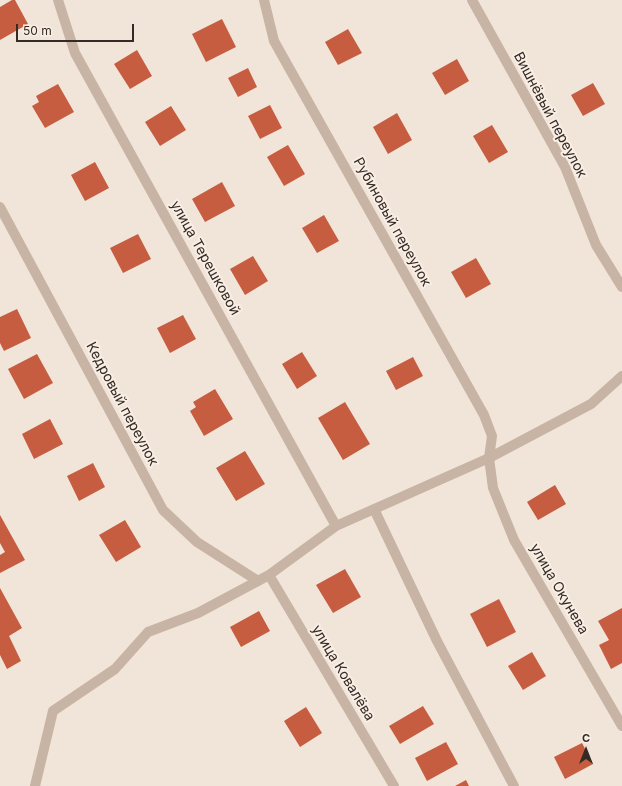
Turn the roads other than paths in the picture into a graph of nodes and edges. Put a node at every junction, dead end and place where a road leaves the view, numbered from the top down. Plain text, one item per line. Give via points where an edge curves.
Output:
1 (58, 0) edge
2 (264, 0) edge
3 (472, 0) edge
4 (0, 207) edge
5 (622, 286) edge
6 (622, 376) edge
7 (489, 458) junction
8 (374, 509) junction
9 (336, 526) junction
10 (269, 575) junction
11 (258, 581) junction
12 (622, 726) edge
13 (35, 786) edge
14 (394, 786) edge
15 (514, 786) edge

1 - 9 street, улица Терешковой via 75,53
2 - 7 street, Рубиновый переулок via 274,41 484,415 492,436
3 - 5 street, Вишнёвый переулок via 565,166 596,245
4 - 11 street, Кедровый переулок via 163,510 197,542
6 - 7 street via 590,404
7 - 8 street
7 - 12 street, улица Окунева via 493,488 514,540
8 - 9 street
8 - 15 street via 437,641
9 - 10 street
10 - 11 street
10 - 14 street, улица Ковалёва
11 - 13 street via 198,613 148,632 115,669 53,711

